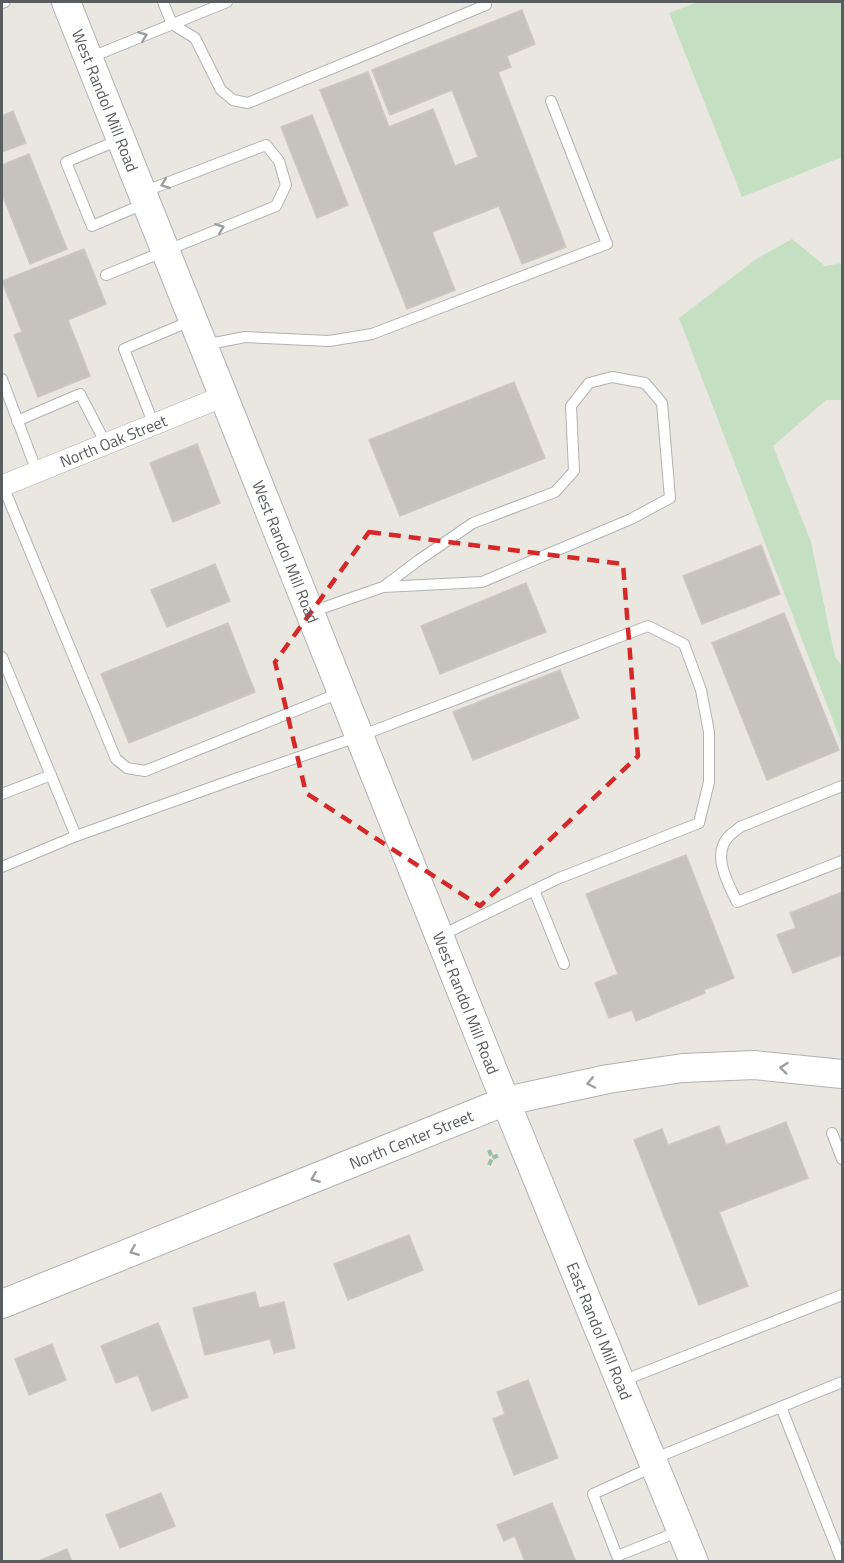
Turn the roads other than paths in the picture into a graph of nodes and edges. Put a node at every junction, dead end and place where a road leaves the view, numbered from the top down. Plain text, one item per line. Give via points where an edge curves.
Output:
1 (66, 2) edge
2 (163, 2) edge
3 (227, 2) edge
4 (486, 5) dead end
5 (172, 24) junction
6 (89, 58) junction
7 (551, 101) dead end
8 (121, 139) junction
9 (145, 198) junction
10 (166, 250) junction
11 (106, 275) dead end
12 (199, 333) junction
13 (2, 380) edge
14 (224, 396) junction
15 (17, 421) junction
16 (154, 425) junction
17 (106, 444) junction
18 (37, 472) junction
19 (2, 486) edge
20 (383, 587) junction
21 (310, 612) junction
22 (2, 657) edge
23 (342, 692) junction
24 (360, 736) junction
25 (51, 775) junction
26 (843, 786) edge
27 (2, 795) edge
28 (76, 836) junction
29 (843, 861) edge
30 (2, 867) edge
31 (534, 890) junction
32 (440, 936) junction
33 (564, 964) dead end
34 (843, 1074) edge
35 (506, 1101) junction
36 (832, 1133) dead end
37 (843, 1159) edge
38 (843, 1295) edge
39 (2, 1304) edge
40 (620, 1381) junction
41 (842, 1384) edge
42 (781, 1407) junction
43 (654, 1463) junction
44 (682, 1531) junction
45 (843, 1558) edge
46 (616, 1559) edge
47 (694, 1562) edge

1 - 6 main road, West Randol Mill Road
2 - 5 lane
3 - 5 lane
4 - 5 lane via 248,103 233,100 221,90 195,38
6 -> 5 lane
6 - 8 main road, West Randol Mill Road
7 - 12 lane via 607,244 372,334 328,341
8 - 9 main road, West Randol Mill Road
8 - 9 lane via 66,162 92,226
9 - 10 main road, West Randol Mill Road
10 -> 9 lane via 276,206 286,185 279,161 266,145
10 - 11 lane
10 - 12 main road, West Randol Mill Road
12 - 14 main road, West Randol Mill Road
12 - 16 lane via 124,348
13 - 15 lane
14 - 16 street, North Oak Street
14 - 21 main road, West Randol Mill Road
15 - 17 lane via 80,394
15 - 18 lane
16 - 17 street, North Oak Street
17 - 18 street, North Oak Street
18 - 19 street, North Oak Street
19 - 23 lane via 116,759 127,768 145,771
20 - 20 lane via 482,582 631,519 670,498 662,403 645,383 612,377 589,383 571,406 574,471 555,492 473,523
20 - 21 lane
21 - 23 main road, West Randol Mill Road
22 - 25 lane
23 - 24 main road, West Randol Mill Road
24 - 28 lane
24 - 31 lane via 648,626 684,644 701,690 709,732 709,782 699,823
24 - 32 main road, West Randol Mill Road
25 - 27 lane
25 - 28 lane
26 - 29 lane via 740,827 728,837 721,864 737,902
28 - 30 lane
31 - 32 lane
31 - 33 lane
32 - 35 main road, West Randol Mill Road
34 -> 35 main road, North Center Street via 754,1065 683,1068
35 -> 39 main road, North Center Street
35 - 40 main road, East Randol Mill Road
36 - 37 lane
38 - 40 lane
40 - 43 main road, East Randol Mill Road
41 - 42 lane
42 - 43 lane
42 - 45 lane
43 - 44 main road, East Randol Mill Road
43 - 46 lane via 593,1494
44 - 46 lane
44 - 47 main road, East Randol Mill Road

